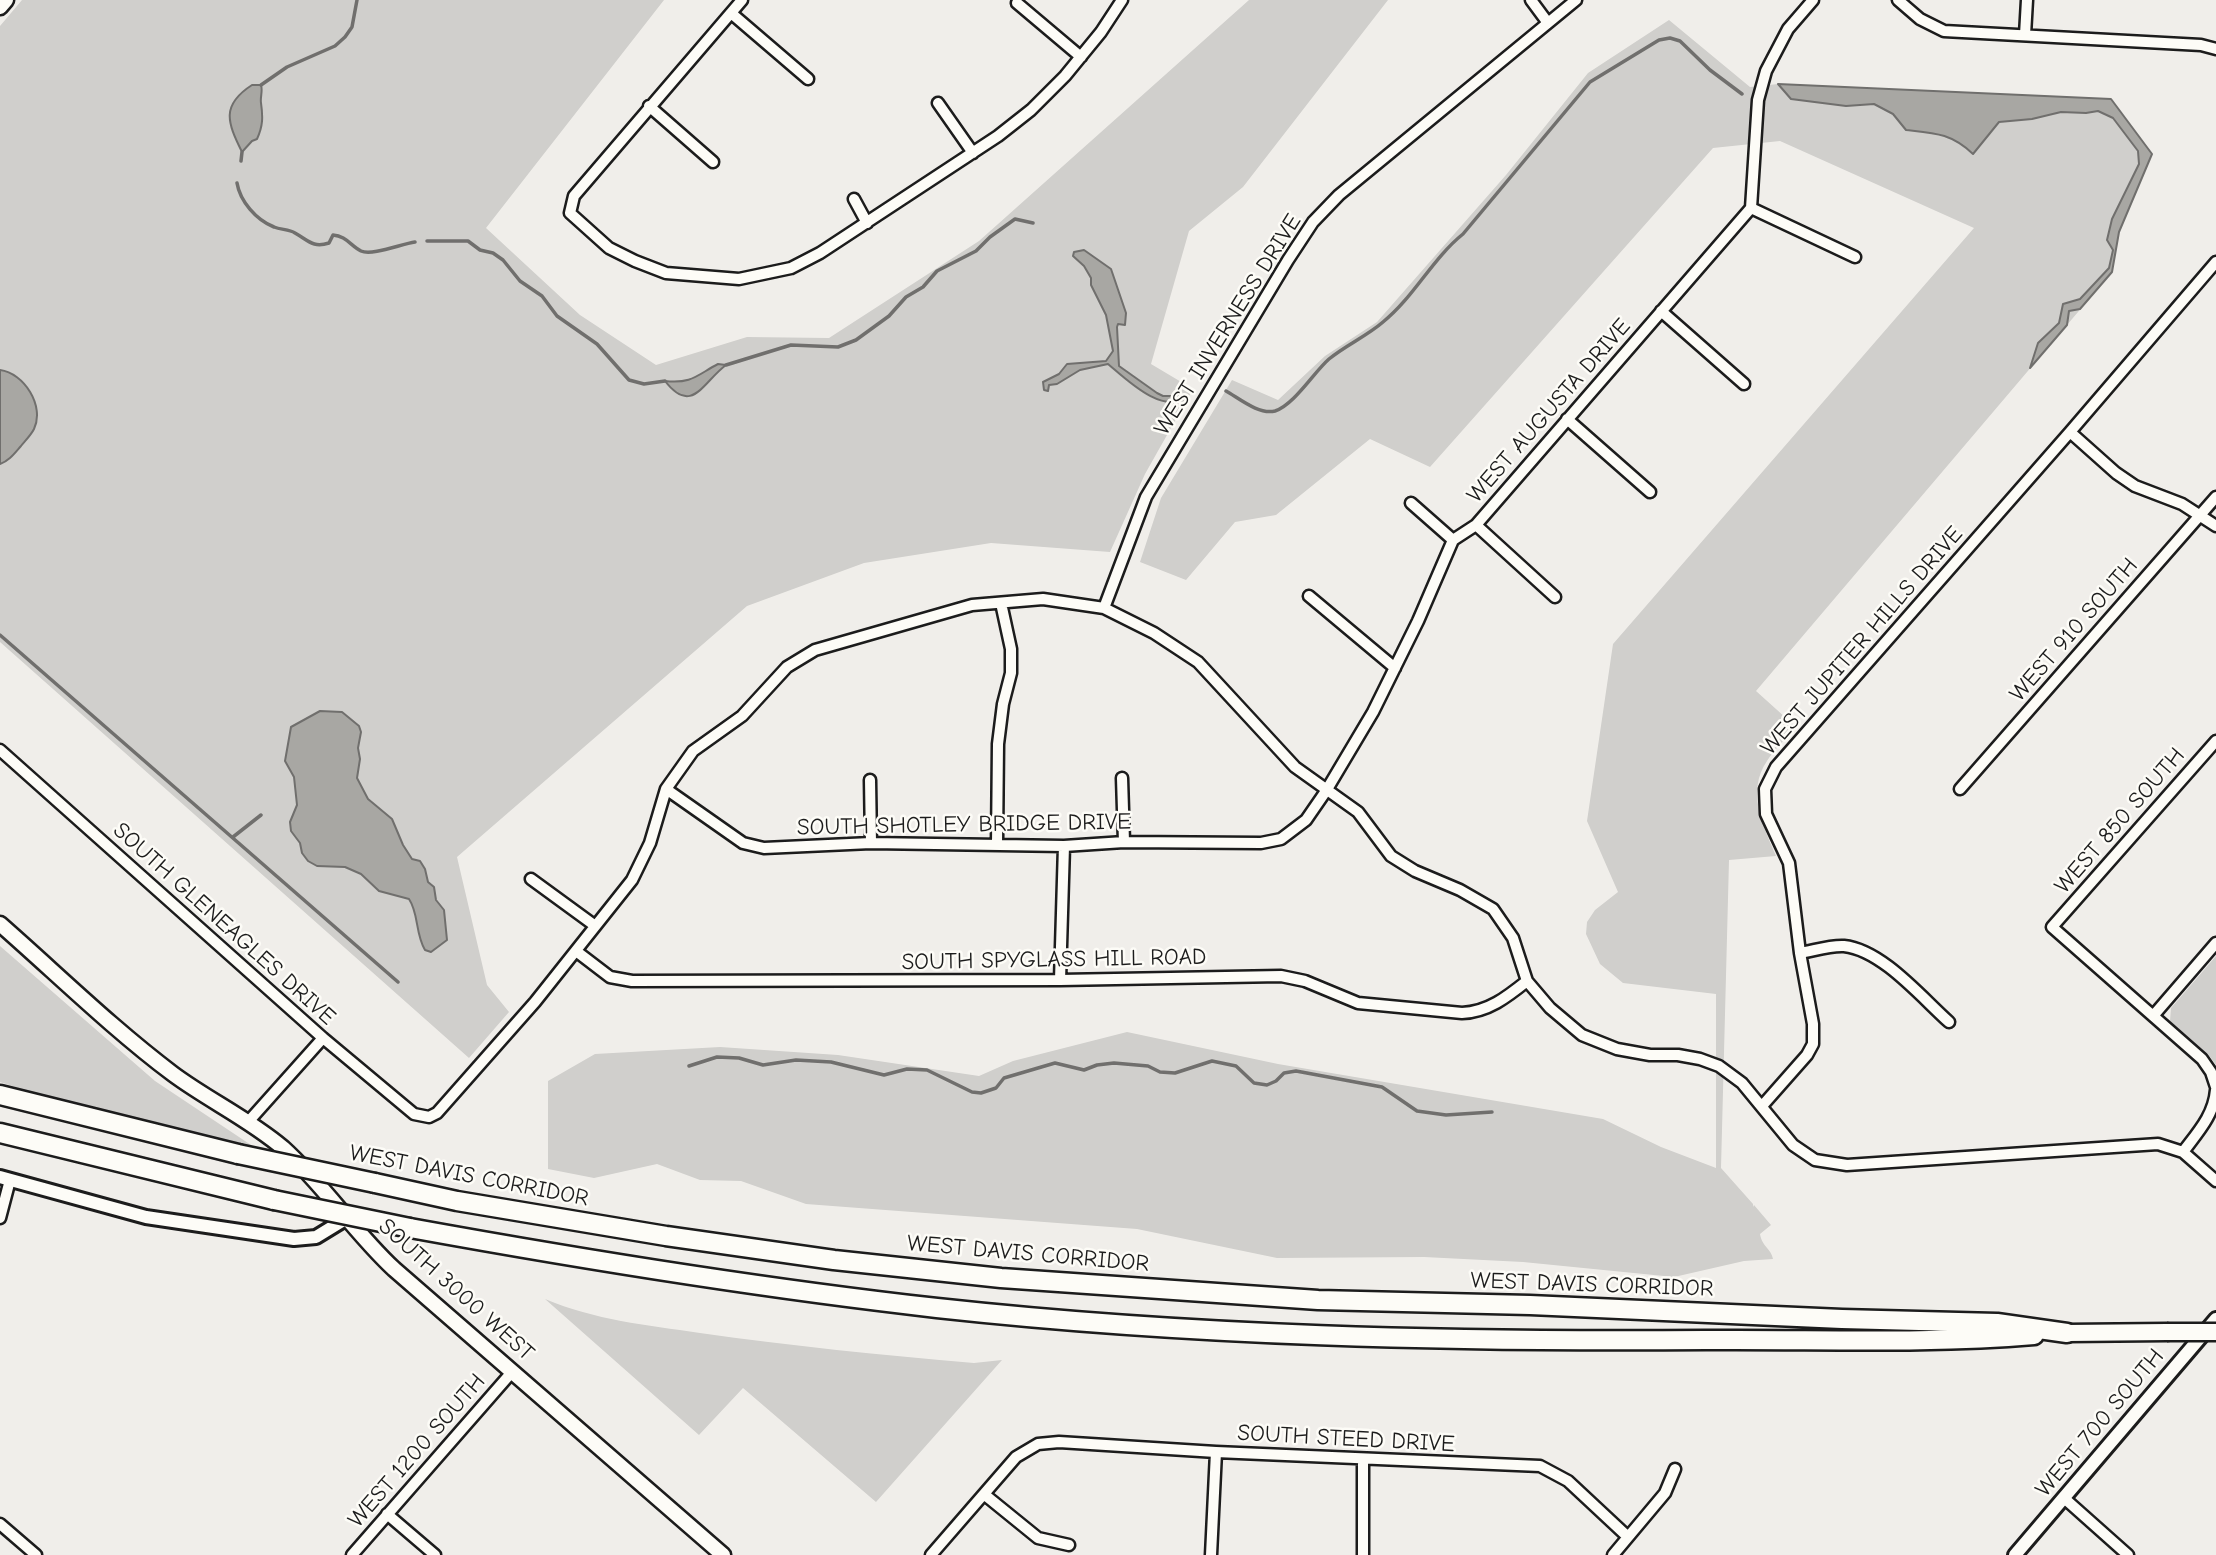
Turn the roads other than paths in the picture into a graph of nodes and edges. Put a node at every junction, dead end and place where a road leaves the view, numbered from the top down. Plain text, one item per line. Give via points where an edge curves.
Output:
1 (6, 0) edge
2 (742, 0) edge
3 (1122, 0) edge
4 (1531, 0) edge
5 (1576, 0) edge
6 (1814, 0) edge
7 (1898, 0) edge
8 (2027, 0) edge
9 (1017, 3) dead end
10 (0, 7) edge
11 (731, 13) junction
12 (1548, 23) junction
13 (2025, 35) junction
14 (2216, 49) edge
15 (1081, 57) junction
16 (808, 79) dead end
17 (938, 103) dead end
18 (649, 106) junction
19 (973, 153) junction
20 (713, 162) dead end
21 (855, 199) dead end
22 (1751, 208) junction
23 (867, 223) junction
24 (1855, 257) dead end
25 (2216, 262) edge
26 (1661, 311) junction
27 (1744, 384) dead end
28 (1567, 419) junction
29 (2070, 432) junction
30 (1650, 492) dead end
31 (2216, 497) edge
32 (1411, 503) dead end
33 (2200, 516) junction
34 (1476, 525) junction
35 (2216, 526) edge
36 (1453, 540) junction
37 (1309, 596) dead end
38 (1555, 597) dead end
39 (1001, 603) junction
40 (1104, 608) junction
41 (1395, 668) junction
42 (2216, 741) edge
43 (0, 750) edge
44 (1122, 778) dead end
45 (870, 780) dead end
46 (666, 789) junction
47 (1960, 789) dead end
48 (1326, 791) junction
49 (1124, 842) junction
50 (872, 843) junction
51 (997, 844) junction
52 (1064, 846) junction
53 (531, 879) dead end
54 (0, 924) edge
55 (594, 925) junction
56 (2216, 943) edge
57 (576, 951) junction
58 (1800, 953) junction
59 (1060, 980) junction
60 (1527, 981) junction
61 (2153, 1016) junction
62 (1949, 1022) dead end
63 (323, 1038) junction
64 (2216, 1089) edge
65 (0, 1093) edge
66 (1762, 1106) junction
67 (248, 1122) junction
68 (0, 1133) edge
69 (2183, 1152) junction
70 (5, 1179) edge
71 (2216, 1181) edge
72 (0, 1218) edge
73 (346, 1218) junction
74 (2216, 1319) edge
75 (2216, 1332) edge
76 (2067, 1333) junction
77 (512, 1372) junction
78 (1216, 1452) junction
79 (1363, 1459) junction
80 (1675, 1469) dead end
81 (985, 1494) junction
82 (2064, 1498) junction
83 (387, 1514) junction
84 (0, 1524) edge
85 (1628, 1537) junction
86 (1069, 1545) dead end
87 (36, 1555) edge
88 (352, 1555) edge
89 (435, 1555) edge
90 (723, 1555) edge
91 (931, 1555) edge
92 (1210, 1555) edge
93 (1363, 1555) edge
94 (1613, 1555) edge
95 (2015, 1555) edge
96 (2128, 1555) edge

1 - 10 main road
2 - 11 street
3 - 15 street
4 - 12 street
5 - 12 street, WEST INVERNESS DRIVE
6 - 22 street via 1788,29 1766,71 1758,100
7 - 13 street via 1944,31
8 - 13 street
9 - 15 street
11 - 16 street
11 - 18 street
12 - 40 street, WEST INVERNESS DRIVE via 1339,195 1314,222 1146,497
13 - 14 street
15 - 19 street via 1031,110
17 - 19 street
18 - 20 street
18 - 23 street via 573,196 570,213 609,248 666,273 739,279 792,268
19 - 23 street
21 - 23 street
22 - 24 street
22 - 26 street, WEST AUGUSTA DRIVE
25 - 29 street, WEST JUPITER HILLS DRIVE
26 - 27 street
26 - 28 street, WEST AUGUSTA DRIVE
28 - 30 street
28 - 34 street, WEST AUGUSTA DRIVE
29 - 33 street via 2135,486 2182,503
29 - 58 street, WEST JUPITER HILLS DRIVE via 1776,766 1765,789 1766,814 1789,863
31 - 33 street, WEST 910 SOUTH
32 - 36 street
33 - 35 street
33 - 47 street, WEST 910 SOUTH
34 - 36 street, WEST AUGUSTA DRIVE
34 - 38 street
36 - 41 street
37 - 41 street
39 - 40 street via 1043,599
39 - 46 street via 972,605 815,650 787,667 742,716 693,751
39 - 51 street via 1012,673 998,744
40 - 48 street via 1198,662 1295,767
41 - 48 street
42 - 61 street, WEST 850 SOUTH via 2052,928
43 - 63 street, SOUTH GLENEAGLES DRIVE
44 - 49 street
45 - 50 street
46 - 50 street, SOUTH SHOTLEY BRIDGE DRIVE via 743,843 764,848
46 - 55 street via 650,843 632,880
48 - 49 street, SOUTH SHOTLEY BRIDGE DRIVE via 1306,820 1281,839 1261,843
48 - 60 street via 1358,812 1391,856 1493,909 1513,938
49 - 52 street, SOUTH SHOTLEY BRIDGE DRIVE
50 - 51 street, SOUTH SHOTLEY BRIDGE DRIVE
51 - 52 street, SOUTH SHOTLEY BRIDGE DRIVE
52 - 59 street
53 - 55 street
54 - 67 main road, SOUTH 3000 WEST via 171,1072
55 - 57 street
56 - 61 street
57 - 59 street, SOUTH SPYGLASS HILL ROAD via 610,977 632,981
57 - 63 street, SOUTH GLENEAGLES DRIVE via 515,1026 429,1117 414,1114
58 - 62 street via 1841,946 1878,958
58 - 66 street, WEST JUPITER HILLS DRIVE via 1814,1024 1813,1044
59 - 60 street, SOUTH SPYGLASS HILL ROAD via 1281,976 1358,1003 1461,1013 1477,1012
60 - 66 street via 1550,1009 1582,1035 1617,1049 1689,1057 1719,1066
61 - 64 street via 2202,1059
63 - 67 street
64 - 69 street via 2207,1120
65 - 76 highway, WEST DAVIS CORRIDOR, bridge via 374,1184 666,1237 917,1270 1240,1296 1997,1323
66 - 69 street via 1793,1144 1815,1160 1830,1164 2143,1144
67 - 73 main road, SOUTH 3000 WEST via 296,1161
68 - 76 highway, WEST DAVIS CORRIDOR, bridge via 274,1200 411,1228 668,1273 1041,1318 1269,1334 1512,1341 1987,1339
69 - 71 street
70 - 72 street
70 - 73 street via 146,1217 294,1239 316,1237
73 - 77 main road, SOUTH 3000 WEST via 380,1256
74 - 82 street, WEST 700 SOUTH
75 - 76 main road, WEST DAVIS CORRIDOR, bridge
77 - 83 street, WEST 1200 SOUTH
77 - 90 main road, SOUTH 3000 WEST
78 - 79 street, SOUTH STEED DRIVE
78 - 81 street, SOUTH STEED DRIVE via 1038,1444 1016,1457
78 - 92 street
79 - 85 street, SOUTH STEED DRIVE via 1539,1466 1568,1481
79 - 93 street
80 - 85 street via 1665,1493
81 - 86 street via 1038,1538
81 - 91 street
82 - 95 street, WEST 700 SOUTH
82 - 96 street
83 - 88 street, WEST 1200 SOUTH
83 - 89 street
84 - 87 street
85 - 94 street

